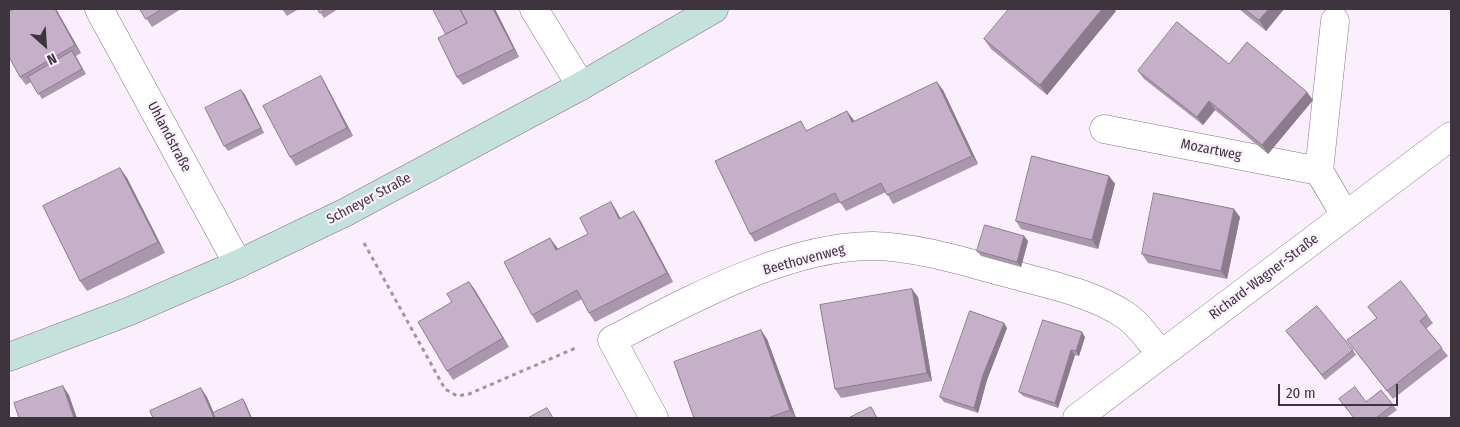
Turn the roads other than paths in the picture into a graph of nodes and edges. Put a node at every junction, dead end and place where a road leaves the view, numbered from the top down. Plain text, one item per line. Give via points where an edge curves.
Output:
1 (100, 9) edge
2 (534, 9) edge
3 (714, 9) edge
4 (1334, 21) dead end
5 (581, 86) junction
6 (1104, 129) dead end
7 (1451, 136) edge
8 (1319, 171) junction
9 (1345, 215) junction
10 (238, 264) junction
11 (1161, 354) junction
12 (9, 357) edge
13 (654, 418) edge
14 (1077, 418) edge

1 - 10 street, Uhlandstraße
2 - 5 street
3 - 5 street, Schneyer Straße
4 - 8 street
5 - 10 street, Schneyer Straße via 346,212
6 - 8 street, Mozartweg
7 - 9 street, Richard-Wagner-Straße
8 - 9 street
9 - 11 street, Richard-Wagner-Straße
10 - 12 street, Schneyer Straße via 130,311
11 - 13 street, Beethovenweg via 1126,316 1073,291 910,250 875,246 840,248 778,264 696,298 612,340
11 - 14 street, Richard-Wagner-Straße

